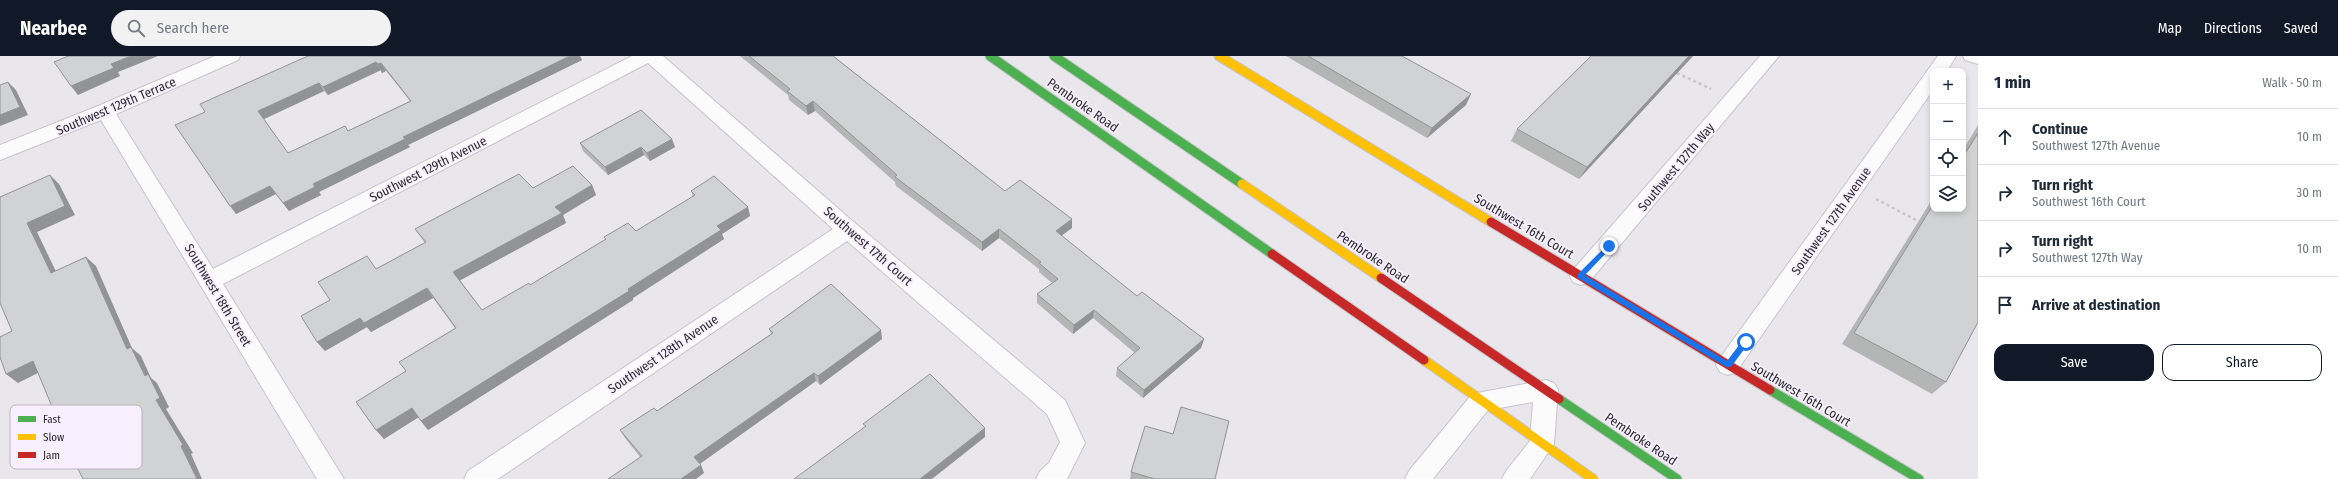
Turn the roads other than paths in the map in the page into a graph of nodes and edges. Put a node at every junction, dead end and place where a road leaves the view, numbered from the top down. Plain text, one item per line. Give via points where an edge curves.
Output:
1 (230, 56) edge
2 (647, 56) edge
3 (652, 56) edge
4 (990, 56) edge
5 (1054, 56) edge
6 (1220, 56) edge
7 (1770, 56) edge
8 (1947, 56) edge
9 (1972, 56) edge
10 (1978, 58) edge
11 (1939, 68) edge
12 (1930, 80) edge
13 (105, 111) junction
14 (0, 153) edge
15 (848, 230) junction
16 (1581, 276) junction
17 (209, 281) junction
18 (1728, 365) junction
19 (1546, 390) junction
20 (1481, 401) junction
21 (1542, 444) junction
22 (330, 479) edge
23 (477, 479) edge
24 (1049, 479) edge
25 (1418, 479) edge
26 (1515, 479) edge
27 (1593, 479) edge
28 (1677, 479) edge
29 (1919, 479) edge

1 - 13 street, Southwest 129th Terrace
2 - 17 street, Southwest 129th Avenue
3 - 15 street, Southwest 17th Court
4 - 20 main road, Pembroke Road
5 - 19 main road, Pembroke Road
6 - 16 main road, Southwest 16th Court
7 - 16 street, Southwest 127th Way
8 - 11 street
9 - 10 street
12 - 18 street, Southwest 127th Avenue
13 - 14 street, Southwest 129th Terrace
13 - 17 street, Southwest 18th Street
15 - 23 street, Southwest 128th Avenue
15 - 24 street, Southwest 17th Court via 1056,407 1073,443 1058,471
16 - 18 main road, Southwest 16th Court
17 - 22 street, Southwest 18th Street
18 - 29 main road, Southwest 16th Court
19 - 20 street
19 - 21 street
19 - 28 main road, Pembroke Road
20 - 21 main road, Pembroke Road
20 - 25 street
21 - 26 street
21 - 27 main road, Pembroke Road

